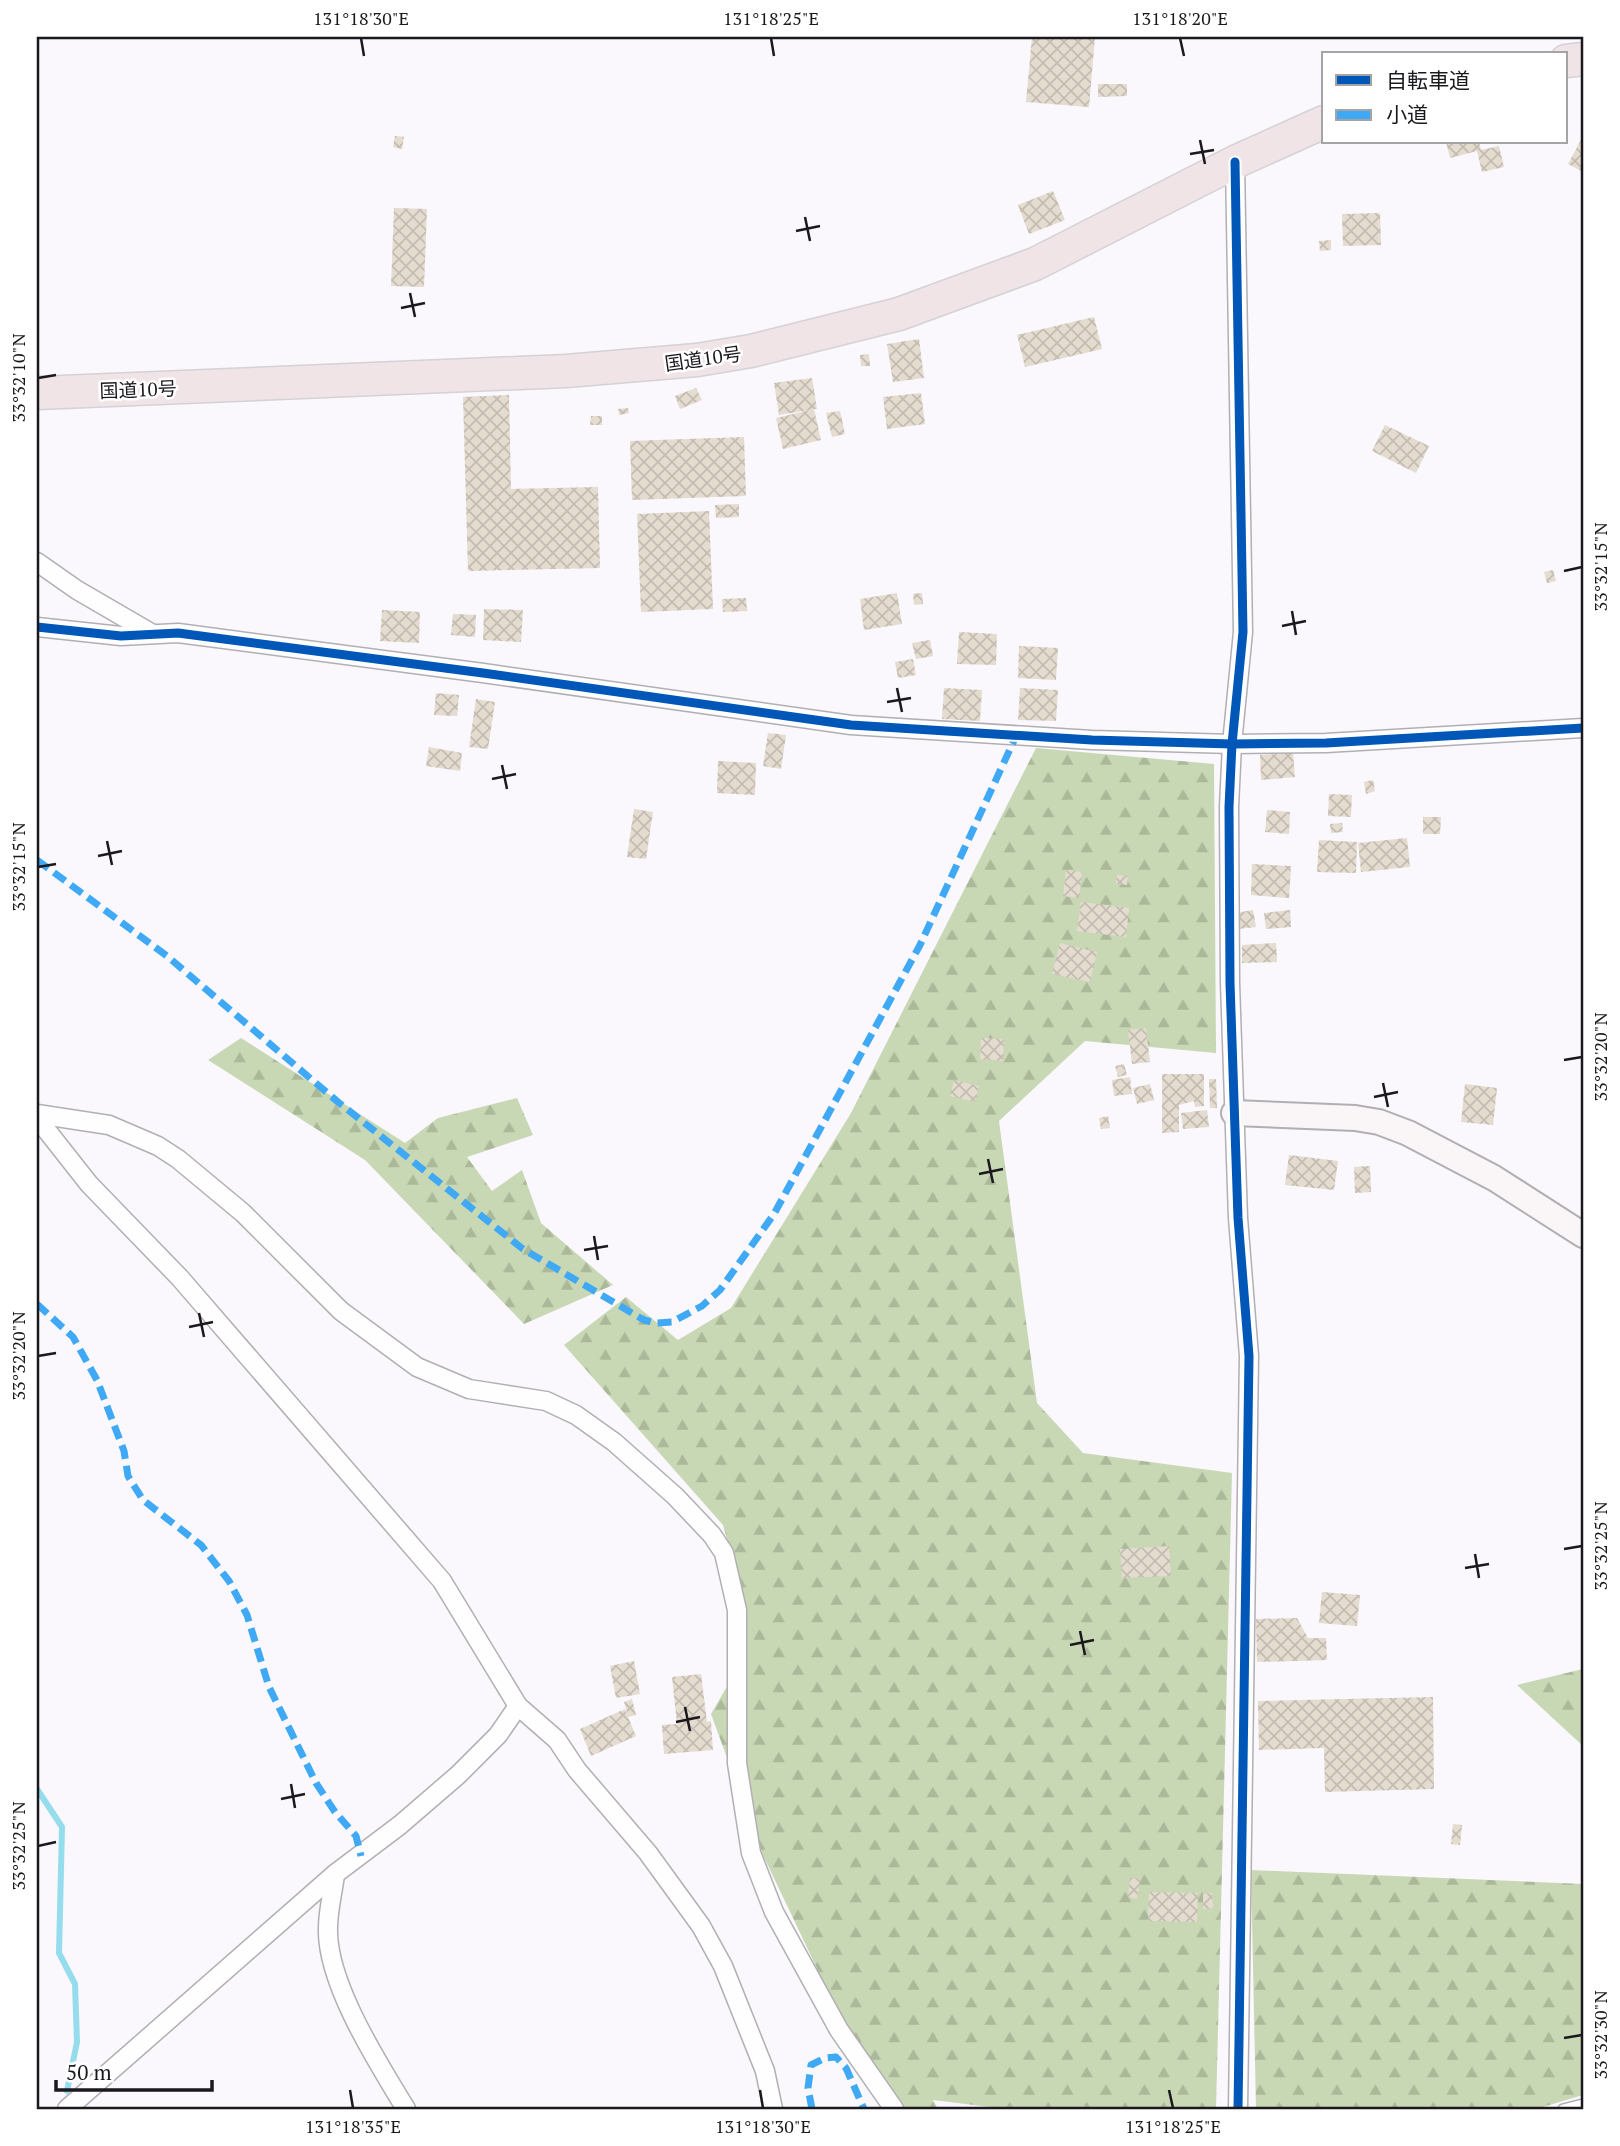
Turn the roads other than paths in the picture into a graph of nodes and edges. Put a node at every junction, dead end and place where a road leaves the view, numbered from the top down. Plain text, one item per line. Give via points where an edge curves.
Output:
1 (1322, 123) edge
2 (1235, 162) junction
3 (37, 393) edge
4 (37, 562) edge
5 (37, 627) edge
6 (151, 633) junction
7 (1583, 728) edge
8 (1232, 744) junction
9 (1234, 1113) junction
10 (37, 1116) edge
11 (1583, 1235) edge
12 (518, 1706) junction
13 (335, 1874) junction
14 (1583, 2104) edge
15 (67, 2109) edge
16 (406, 2109) edge
17 (773, 2109) edge
18 (894, 2109) edge
19 (1238, 2109) edge
20 (1563, 2109) edge

1 - 2 highway, 国道10号
2 - 3 highway, 国道10号 via 1035,264 989,282 899,314 751,351 565,371
2 - 8 street via 1243,632
4 - 6 street
5 - 6 street via 121,636
6 - 8 street via 456,669 851,725
7 - 8 street
8 - 9 street via 1229,956
9 - 11 street via 1379,1122 1494,1178
9 - 19 street via 1249,1356
10 - 12 street via 89,1184 180,1278 442,1581
10 - 18 street via 109,1125 158,1146 243,1213 341,1311 417,1367 469,1389 546,1401 576,1415 675,1496 712,1535 724,1553 737,1610 737,1763 751,1853 774,1912 839,2030
12 - 13 street via 498,1735 458,1775
12 - 17 street via 557,1740 701,1926 723,1966 765,2071
13 - 15 street
13 - 16 street via 327,1929 332,1966 368,2047
14 - 20 lane

